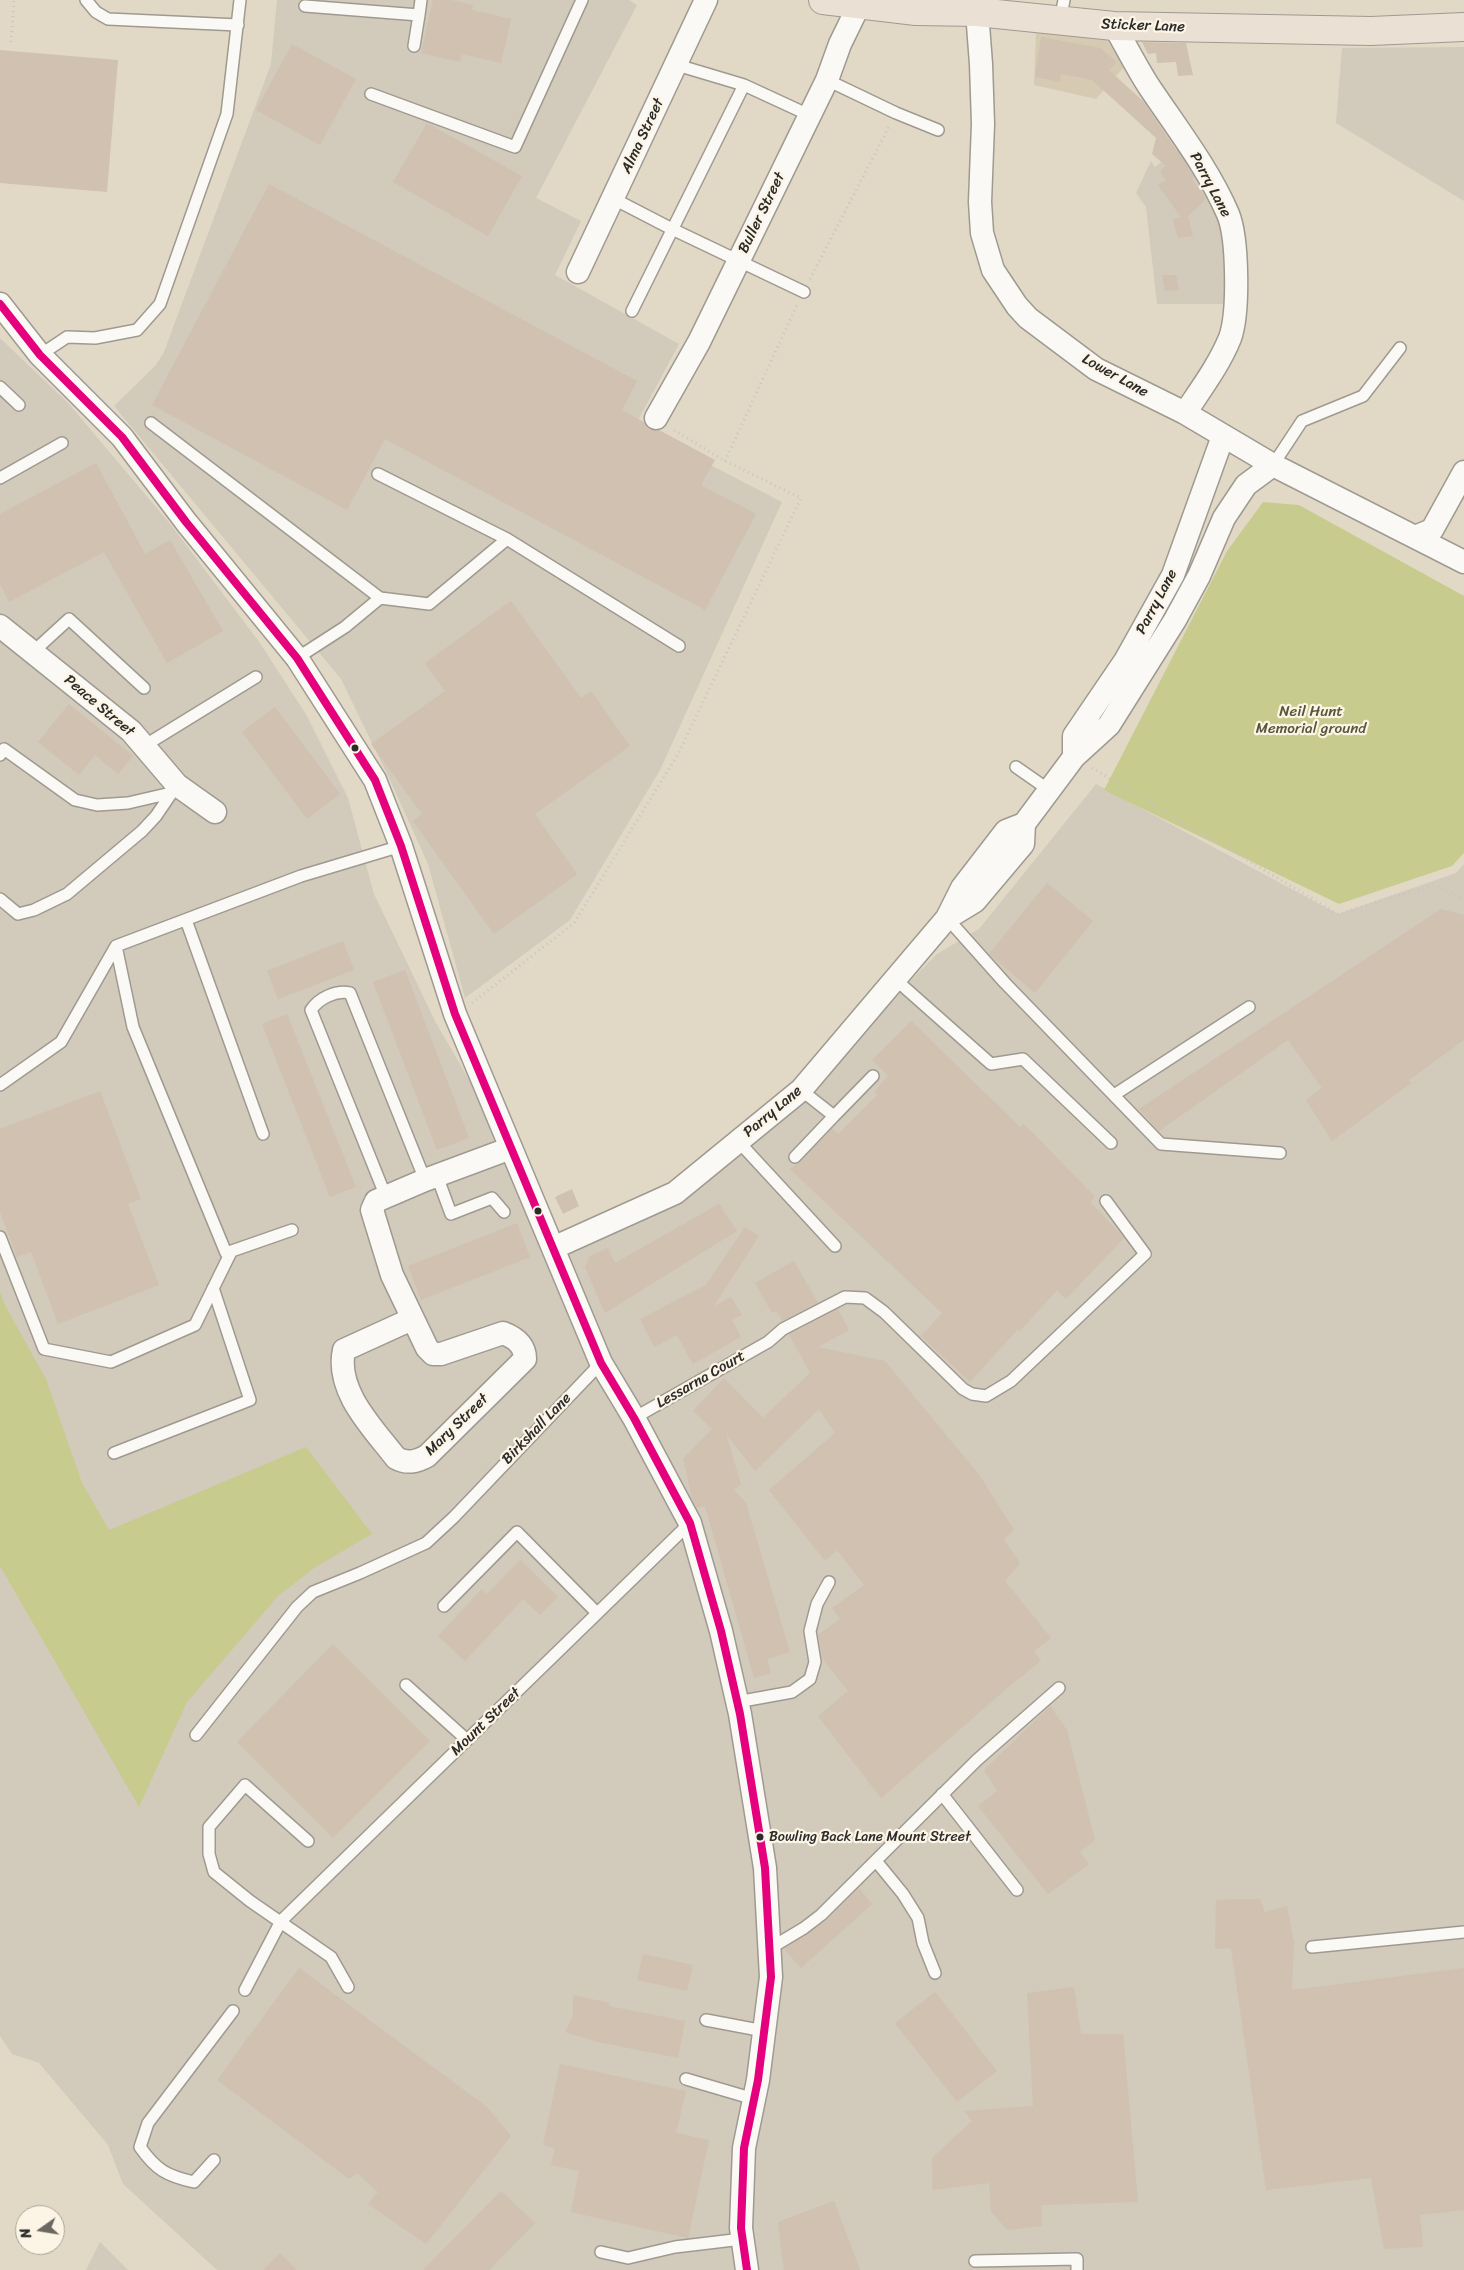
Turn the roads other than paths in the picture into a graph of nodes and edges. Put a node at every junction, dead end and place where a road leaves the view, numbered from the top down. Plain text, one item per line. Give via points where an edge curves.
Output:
1 (86, 0) edge
2 (240, 0) edge
3 (421, 0) edge
4 (582, 0) edge
5 (706, 0) edge
6 (823, 0) edge
7 (860, 3) junction
8 (305, 6) dead end
9 (917, 6) edge
10 (1062, 10) edge
11 (977, 12) junction
12 (419, 16) junction
13 (238, 26) junction
14 (1114, 26) junction
15 (1464, 27) edge
16 (414, 46) dead end
17 (677, 65) junction
18 (827, 80) junction
19 (744, 85) junction
20 (370, 94) dead end
21 (809, 115) junction
22 (938, 130) dead end
23 (614, 199) junction
24 (672, 230) junction
25 (738, 261) junction
26 (578, 272) dead end
27 (804, 292) dead end
28 (0, 304) edge
29 (632, 311) dead end
30 (1400, 348) dead end
31 (40, 355) junction
32 (0, 387) edge
33 (19, 406) dead end
34 (1186, 413) junction
35 (656, 418) road end
36 (151, 423) dead end
37 (1224, 436) junction
38 (62, 443) dead end
39 (1273, 465) junction
40 (1464, 472) edge
41 (378, 474) dead end
42 (0, 478) edge
43 (1416, 537) junction
44 (508, 539) junction
45 (1464, 562) edge
46 (380, 598) junction
47 (0, 626) edge
48 (679, 646) dead end
49 (33, 652) junction
50 (297, 658) junction
51 (256, 677) dead end
52 (144, 688) dead end
53 (144, 746) junction
54 (0, 755) edge
55 (1074, 757) junction
56 (1016, 767) dead end
57 (174, 789) junction
58 (1049, 790) junction
59 (215, 812) dead end
60 (401, 846) junction
61 (0, 899) edge
62 (947, 918) junction
63 (186, 920) junction
64 (116, 946) junction
65 (896, 979) junction
66 (1250, 1007) dead end
67 (873, 1076) dead end
68 (0, 1085) edge
69 (801, 1090) junction
70 (1114, 1095) junction
71 (834, 1116) junction
72 (263, 1134) dead end
73 (738, 1141) junction
74 (1111, 1143) dead end
75 (511, 1148) junction
76 (1280, 1153) dead end
77 (795, 1157) dead end
78 (431, 1178) junction
79 (386, 1197) junction
80 (1106, 1201) dead end
81 (504, 1212) dead end
82 (292, 1230) dead end
83 (0, 1237) edge
84 (835, 1246) dead end
85 (553, 1248) junction
86 (230, 1252) junction
87 (213, 1288) junction
88 (412, 1319) junction
89 (601, 1363) junction
90 (634, 1418) junction
91 (114, 1453) dead end
92 (690, 1523) junction
93 (829, 1582) dead end
94 (444, 1606) dead end
95 (597, 1613) junction
96 (406, 1685) dead end
97 (1059, 1688) dead end
98 (737, 1702) junction
99 (196, 1735) dead end
100 (468, 1740) junction
101 (942, 1794) junction
102 (308, 1841) dead end
103 (876, 1861) junction
104 (1017, 1890) dead end
105 (280, 1921) junction
106 (1464, 1932) edge
107 (1312, 1947) dead end
108 (769, 1949) junction
109 (935, 1973) dead end
110 (348, 1987) dead end
111 (245, 1990) dead end
112 (233, 2011) dead end
113 (706, 2020) dead end
114 (764, 2031) junction
115 (686, 2079) dead end
116 (754, 2099) junction
117 (214, 2160) dead end
118 (742, 2239) junction
119 (600, 2252) dead end
120 (976, 2261) dead end
121 (747, 2270) edge
122 (1077, 2270) edge

1 - 13 lane via 96,12 108,19
2 - 13 lane
3 - 12 lane
4 - 20 lane via 515,147
5 - 17 street, Alma Street
6 - 7 highway, Sticker Lane
7 - 9 highway, Sticker Lane
7 - 18 street, Buller Street
8 - 12 lane
9 - 11 highway, Sticker Lane
10 - 11 highway, Sticker Lane
10 - 14 highway, Sticker Lane
11 - 34 street, Lower Lane via 983,124 980,202 984,246 993,270 1028,318 1073,353 1096,369
12 - 16 lane
13 - 31 lane via 227,114 160,304 137,330 95,338 67,337
14 - 15 highway, Sticker Lane via 1370,31
14 - 34 street, Parry Lane via 1150,89 1204,168 1229,216 1235,260 1236,317 1230,338
17 - 19 lane
17 - 23 street, Alma Street
18 - 21 street, Buller Street
18 - 22 lane
19 - 21 lane
19 - 24 lane
21 - 25 street, Buller Street
23 - 24 lane
23 - 26 street, Alma Street
24 - 25 lane
24 - 29 lane
25 - 27 lane
25 - 35 street, Buller Street via 699,342
28 - 31 street
30 - 39 lane via 1363,396 1302,421
31 - 50 street via 122,437 186,522
32 - 33 lane
34 - 37 street, Lower Lane
36 - 46 lane
37 - 39 street, Lower Lane
37 - 55 street, Parry Lane via 1173,575 1125,660 1074,736
38 - 42 lane
39 - 43 street, Lower Lane
39 - 55 street, Parry Lane via 1246,485 1224,518 1199,576 1146,668 1109,724
40 - 43 street via 1432,530
41 - 44 lane
43 - 45 street, Lower Lane
44 - 46 lane via 429,604
44 - 48 lane
46 - 50 lane via 345,627
47 - 49 street, Peace Street
49 - 52 lane via 69,619
49 - 53 street, Peace Street via 131,731
50 - 60 street via 375,780
51 - 53 lane
53 - 57 street, Peace Street
54 - 57 lane via 4,749 75,800 97,805 128,803
55 - 58 street, Parry Lane
56 - 58 lane
57 - 59 street, Peace Street
57 - 61 lane via 142,831 67,894 18,914
58 - 62 street, Parry Lane via 1024,824 1023,844 975,901
60 - 63 lane via 301,876
60 - 75 street via 455,1014
62 - 65 street, Parry Lane
62 - 70 lane
63 - 64 lane
63 - 72 lane
64 - 68 lane via 62,1042
64 - 86 lane via 133,1027 226,1253
65 - 69 street, Parry Lane
65 - 74 lane via 991,1064 1023,1059
66 - 70 lane
67 - 71 lane
69 - 71 lane
69 - 73 street, Parry Lane
70 - 76 lane via 1161,1144
71 - 77 lane
73 - 84 lane
73 - 85 street, Parry Lane via 675,1193
75 - 78 street, Mary Street
75 - 85 street
78 - 79 street, Mary Street
78 - 79 lane via 350,993 342,992 321,1000 311,1010
78 - 81 lane via 451,1214 492,1198
79 - 88 street, Mary Street via 376,1201 372,1210 392,1275
80 - 90 lane, Lessarna Court via 1145,1254 1011,1381 986,1396 963,1389 884,1312 864,1298 845,1297
82 - 86 lane
83 - 87 lane via 44,1349 112,1362 195,1325
85 - 89 street
86 - 87 lane
87 - 91 lane via 250,1400
88 - 88 street, Mary Street via 433,1354 503,1333 521,1345 525,1358 427,1456 418,1461 404,1462 396,1458 357,1407 342,1372 342,1359 344,1350
89 - 90 street
89 - 99 lane, Birkshall Lane via 426,1543 313,1592 297,1607
90 - 92 street
92 - 95 lane, Mount Street
92 - 98 street via 721,1631
93 - 98 lane via 817,1604 810,1632 816,1662 810,1679 792,1692
94 - 95 lane via 517,1532
95 - 100 lane, Mount Street
96 - 100 lane
97 - 101 lane
98 - 108 street via 765,1868
100 - 105 lane, Mount Street
101 - 103 lane
101 - 104 lane
102 - 105 lane via 245,1785 209,1827 209,1854 214,1872
103 - 108 lane via 821,1915
103 - 109 lane via 918,1918
105 - 110 lane via 331,1958
105 - 111 lane, Mount Street
106 - 107 lane
108 - 114 street via 771,1977
112 - 117 lane via 148,2124 140,2147 151,2162 171,2177 194,2182
113 - 114 lane
114 - 116 street
115 - 116 lane
116 - 118 street via 744,2148
118 - 119 lane via 675,2247 628,2258
118 - 121 street
120 - 122 lane via 1077,2259

